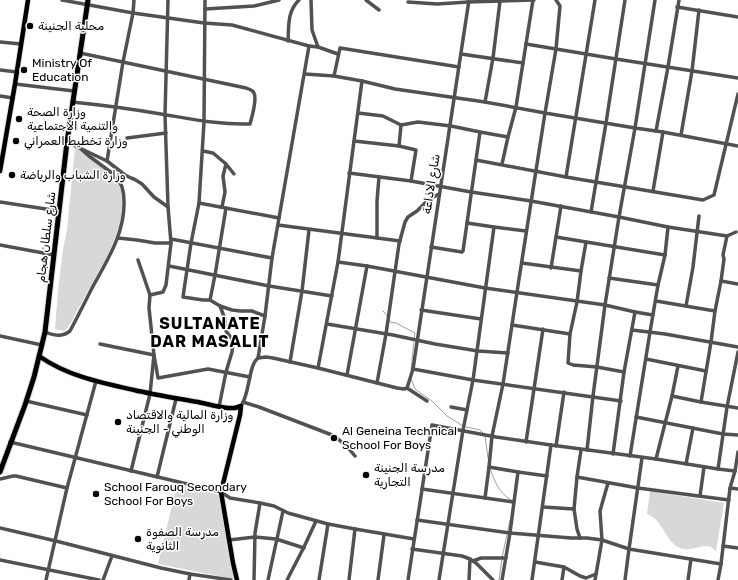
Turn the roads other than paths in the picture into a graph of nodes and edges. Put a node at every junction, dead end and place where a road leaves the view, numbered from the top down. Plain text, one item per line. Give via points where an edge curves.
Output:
1 (28, 0) edge
2 (62, 0) edge
3 (134, 0) edge
4 (168, 0) edge
5 (205, 0) edge
6 (279, 0) edge
7 (300, 0) edge
8 (311, 0) edge
9 (366, 0) edge
10 (534, 0) edge
11 (556, 0) edge
12 (595, 0) edge
13 (625, 0) edge
14 (655, 0) edge
15 (678, 0) edge
16 (469, 1) edge
17 (500, 1) edge
18 (88, 2) edge
19 (408, 2) dead end
20 (430, 2) edge
21 (678, 7) junction
22 (204, 8) junction
23 (379, 10) dead end
24 (699, 10) junction
25 (133, 13) junction
26 (167, 17) junction
27 (738, 17) edge
28 (204, 23) junction
29 (288, 40) junction
30 (0, 42) edge
31 (21, 44) junction
32 (526, 44) junction
33 (309, 46) junction
34 (318, 47) junction
35 (556, 49) junction
36 (80, 53) junction
37 (338, 54) junction
38 (461, 54) junction
39 (586, 54) junction
40 (493, 58) junction
41 (616, 59) junction
42 (123, 62) junction
43 (523, 63) junction
44 (645, 64) junction
45 (459, 67) junction
46 (668, 67) junction
47 (0, 70) edge
48 (166, 71) junction
49 (692, 71) junction
50 (17, 72) junction
51 (304, 74) junction
52 (334, 76) junction
53 (738, 78) edge
54 (204, 79) junction
55 (362, 81) junction
56 (15, 84) junction
57 (74, 91) junction
58 (738, 94) edge
59 (0, 96) edge
60 (13, 98) junction
61 (455, 98) junction
62 (72, 102) junction
63 (485, 102) junction
64 (116, 107) junction
65 (516, 107) junction
66 (358, 113) junction
67 (545, 113) junction
68 (165, 115) junction
69 (576, 118) junction
70 (204, 122) junction
71 (606, 123) junction
72 (401, 125) junction
73 (451, 126) junction
74 (635, 128) junction
75 (656, 131) junction
76 (166, 132) junction
77 (480, 132) junction
78 (663, 132) junction
79 (0, 135) edge
80 (6, 135) junction
81 (681, 135) junction
82 (508, 137) junction
83 (127, 138) dead end
84 (354, 141) junction
85 (67, 142) junction
86 (726, 143) junction
87 (399, 146) junction
88 (738, 146) edge
89 (82, 149) junction
90 (203, 151) junction
91 (476, 160) junction
92 (107, 161) junction
93 (226, 164) junction
94 (502, 164) junction
95 (0, 171) edge
96 (536, 171) junction
97 (349, 173) junction
98 (234, 174) dead end
99 (379, 177) junction
100 (566, 177) junction
101 (411, 181) junction
102 (596, 182) junction
103 (440, 186) junction
104 (624, 186) junction
105 (653, 191) junction
106 (471, 192) junction
107 (439, 194) junction
108 (531, 201) junction
109 (0, 202) edge
110 (199, 203) junction
111 (561, 206) junction
112 (168, 207) junction
113 (224, 208) junction
114 (59, 211) junction
115 (591, 212) junction
116 (699, 216) dead end
117 (619, 217) junction
118 (279, 218) junction
119 (467, 223) junction
120 (278, 225) junction
121 (494, 227) junction
122 (668, 227) junction
123 (309, 230) junction
124 (526, 231) junction
125 (698, 232) junction
126 (736, 232) dead end
127 (342, 234) junction
128 (726, 236) junction
129 (556, 237) junction
130 (118, 238) junction
131 (377, 238) junction
132 (171, 241) junction
133 (400, 242) junction
134 (586, 242) junction
135 (191, 243) junction
136 (0, 246) edge
137 (614, 246) junction
138 (431, 247) junction
139 (219, 249) junction
140 (54, 255) junction
141 (665, 255) junction
142 (272, 258) junction
143 (138, 260) dead end
144 (338, 262) junction
145 (522, 264) junction
146 (169, 266) junction
147 (367, 266) junction
148 (551, 268) junction
149 (187, 269) junction
150 (396, 271) junction
151 (581, 271) junction
152 (215, 276) junction
153 (426, 277) junction
154 (609, 278) junction
155 (721, 281) junction
156 (738, 284) edge
157 (658, 285) junction
158 (268, 286) junction
159 (486, 288) junction
160 (302, 291) junction
161 (516, 292) junction
162 (150, 295) junction
163 (332, 296) junction
164 (210, 300) junction
165 (656, 301) junction
166 (577, 302) junction
167 (604, 305) junction
168 (220, 306) junction
169 (686, 306) junction
170 (421, 310) junction
171 (715, 311) junction
172 (635, 312) junction
173 (653, 315) junction
174 (265, 316) junction
175 (481, 319) junction
176 (327, 324) junction
177 (512, 324) junction
178 (355, 328) junction
179 (543, 329) junction
180 (632, 330) junction
181 (44, 332) junction
182 (650, 332) junction
183 (386, 334) junction
184 (570, 334) junction
185 (0, 336) edge
186 (417, 341) junction
187 (711, 342) junction
188 (100, 344) dead end
189 (42, 345) junction
190 (738, 347) edge
191 (478, 350) junction
192 (738, 352) edge
193 (508, 353) junction
194 (154, 355) junction
195 (39, 356) junction
196 (258, 358) junction
197 (646, 359) junction
198 (290, 362) junction
199 (678, 366) junction
200 (318, 368) junction
201 (596, 368) junction
202 (413, 369) junction
203 (706, 371) junction
204 (226, 372) junction
205 (624, 372) junction
206 (347, 375) junction
207 (736, 375) edge
208 (250, 377) junction
209 (158, 378) junction
210 (473, 380) junction
211 (96, 381) junction
212 (151, 381) junction
213 (376, 383) junction
214 (503, 384) junction
215 (407, 388) junction
216 (534, 388) junction
217 (564, 392) junction
218 (150, 394) junction
219 (593, 396) junction
220 (672, 396) junction
221 (176, 399) junction
222 (26, 401) junction
223 (427, 401) dead end
224 (620, 401) junction
225 (701, 402) junction
226 (242, 404) junction
227 (219, 407) junction
228 (451, 407) dead end
229 (727, 407) junction
230 (738, 408) edge
231 (467, 410) junction
232 (87, 415) junction
233 (636, 417) junction
234 (665, 423) junction
235 (693, 428) junction
236 (463, 430) junction
237 (723, 434) junction
238 (738, 435) edge
239 (492, 436) junction
240 (10, 442) junction
241 (526, 442) junction
242 (551, 445) junction
243 (556, 446) junction
244 (581, 450) junction
245 (587, 450) junction
246 (738, 452) edge
247 (613, 454) junction
248 (355, 456) dead end
249 (630, 456) junction
250 (76, 457) junction
251 (642, 458) junction
252 (656, 459) junction
253 (686, 464) junction
254 (489, 467) junction
255 (704, 467) junction
256 (718, 469) junction
257 (131, 471) junction
258 (735, 471) junction
259 (0, 472) edge
260 (518, 472) junction
261 (547, 476) junction
262 (157, 477) junction
263 (577, 477) junction
264 (0, 479) edge
265 (608, 483) junction
266 (67, 488) junction
267 (638, 488) junction
268 (730, 488) junction
269 (422, 489) junction
270 (738, 489) edge
271 (221, 492) junction
272 (454, 494) junction
273 (700, 496) junction
274 (484, 498) junction
275 (729, 500) junction
276 (514, 502) junction
277 (260, 503) junction
278 (543, 507) junction
279 (574, 509) junction
280 (283, 510) junction
281 (417, 520) junction
282 (316, 521) junction
283 (328, 524) junction
284 (449, 524) junction
285 (0, 528) edge
286 (355, 530) junction
287 (510, 533) junction
288 (384, 534) junction
289 (539, 536) junction
290 (255, 537) junction
291 (580, 538) junction
292 (276, 539) junction
293 (414, 539) junction
294 (229, 540) junction
295 (602, 540) junction
296 (56, 541) junction
297 (723, 546) junction
298 (304, 548) junction
299 (738, 548) edge
300 (412, 549) junction
301 (629, 549) junction
302 (444, 554) junction
303 (112, 556) junction
304 (506, 558) junction
305 (691, 559) junction
306 (0, 560) edge
307 (472, 560) junction
308 (535, 562) junction
309 (721, 564) junction
310 (564, 566) junction
311 (48, 569) junction
312 (190, 574) junction
313 (596, 574) junction
314 (46, 580) edge
315 (99, 580) edge
316 (104, 580) edge
317 (189, 580) edge
318 (231, 580) edge
319 (237, 580) edge
320 (254, 580) edge
321 (268, 580) edge
322 (287, 580) edge
323 (320, 580) edge
324 (349, 580) edge
325 (378, 580) edge
326 (408, 580) edge
327 (439, 580) edge
328 (469, 580) edge
329 (493, 580) edge
330 (502, 580) edge
331 (532, 580) edge
332 (562, 580) edge
333 (595, 580) edge
334 (625, 580) edge
335 (631, 580) edge
336 (688, 580) edge
337 (718, 580) edge

1 - 31 main road
2 - 18 street
3 - 25 street
4 - 26 street
5 - 22 street
6 - 22 street via 254,6
7 - 29 street via 293,6
8 - 34 street via 312,30
9 - 23 street
10 - 17 street
10 - 32 street
11 - 35 street via 560,6
12 - 39 street
13 - 41 street
14 - 44 street
15 - 21 street
16 - 17 street
16 - 20 street
16 - 38 street, شارع الاذاعة
17 - 40 street
18 - 25 street
18 - 36 highway, شارع سلطان هجام
19 - 20 street
21 - 24 street
21 - 46 street
22 - 28 street
24 - 27 street
24 - 49 street
25 - 26 street
25 - 42 street
26 - 28 street
26 - 48 street
28 - 29 street via 232,25
28 - 54 street
29 - 33 street
30 - 31 street
31 - 50 main road
32 - 35 street
32 - 43 street
33 - 34 street
33 - 51 street
34 - 37 street
35 - 39 street
35 - 67 street
36 - 42 street
36 - 57 highway, شارع سلطان هجام
37 - 45 street via 340,48
37 - 52 street
38 - 40 street
38 - 45 street, شارع الاذاعة
39 - 41 street
39 - 69 street
40 - 43 street
40 - 63 street
41 - 44 street
41 - 71 street
42 - 48 street
42 - 64 street
43 - 65 street
44 - 46 street
44 - 74 street
45 - 61 street, شارع الاذاعة
46 - 49 street
46 - 75 street
47 - 50 street
48 - 54 street
48 - 68 street
49 - 53 street
49 - 81 street
50 - 56 main road
51 - 52 street
51 - 118 street
52 - 55 street
54 - 70 street
54 - 70 street via 251,90 255,98 250,124
55 - 61 street
55 - 66 street
56 - 57 street
56 - 60 main road
57 - 62 highway, شارع سلطان هجام
58 - 86 street
59 - 60 street
60 - 80 main road
61 - 63 street
61 - 73 street, شارع الاذاعة
62 - 64 street
62 - 85 highway, شارع سلطان هجام
63 - 65 street
64 - 68 street
64 - 92 street
65 - 67 street
65 - 82 street
66 - 72 street via 383,116
66 - 84 street
67 - 69 street
67 - 96 street
68 - 70 street
68 - 76 street
69 - 71 street
69 - 100 street
70 - 90 street
71 - 74 street
71 - 102 street
72 - 73 street via 418,122
72 - 87 street
73 - 77 street
73 - 103 street, شارع الاذاعة
74 - 75 street
74 - 104 street
75 - 78 street
76 - 83 street
76 - 112 street
77 - 82 street
77 - 91 street
78 - 81 street
78 - 105 street
79 - 80 street
80 - 95 main road
81 - 86 street
82 - 94 street
84 - 87 street
84 - 97 street
85 - 89 street
85 - 114 highway, شارع سلطان هجام
86 - 88 street
86 - 105 street via 714,194 703,200
87 - 101 street via 416,150
89 - 92 street
89 - 130 street via 116,176 121,184 124,210
90 - 93 street via 213,152
90 - 110 street
91 - 94 street
91 - 106 street
92 - 112 street via 142,184
93 - 98 street
93 - 113 street via 223,176
94 - 96 street
96 - 100 street
96 - 108 street
97 - 99 street
97 - 127 street
99 - 101 street
99 - 131 street
100 - 102 street
101 - 103 street
102 - 104 street
102 - 115 street
103 - 106 street
103 - 107 street, شارع الاذاعة
104 - 105 street
104 - 117 street
106 - 108 street
106 - 119 street
107 - 133 street via 408,217
107 - 138 street, شارع الاذاعة
108 - 111 street
108 - 124 street
109 - 114 street
110 - 113 street
110 - 135 street
111 - 115 street
111 - 129 street
112 - 132 street
113 - 118 street
113 - 139 street
114 - 140 highway, شارع سلطان هجام
115 - 117 street
116 - 125 street
117 - 122 street
117 - 137 street
118 - 120 street
119 - 121 street
119 - 138 street via 462,252
120 - 123 street
120 - 142 street
121 - 124 street
121 - 159 street
122 - 125 street
122 - 141 street
123 - 127 street
123 - 160 street
124 - 145 street
125 - 128 street
125 - 169 street
126 - 128 street
127 - 131 street
127 - 144 street
128 - 155 street
129 - 134 street
129 - 148 street
130 - 132 street via 155,243
130 - 181 street via 70,331 61,336
131 - 133 street
132 - 135 street
132 - 146 street
133 - 150 street
134 - 137 street
134 - 151 street
135 - 139 street
135 - 149 street
136 - 140 street
137 - 141 street
137 - 154 street
138 - 153 street, شارع الاذاعة
139 - 142 street
139 - 152 street
140 - 181 highway, شارع سلطان هجام
141 - 157 street
142 - 158 street
143 - 162 street
144 - 147 street
144 - 163 street
145 - 148 street
145 - 161 street
146 - 149 street
146 - 162 street via 163,292
147 - 150 street
147 - 178 street
148 - 151 street
149 - 152 street
149 - 164 street via 182,297
150 - 153 street
150 - 183 street
151 - 166 street
152 - 158 street
152 - 164 street
153 - 159 street
153 - 170 street, شارع الاذاعة
154 - 157 street
154 - 167 street
155 - 156 street
155 - 171 street
157 - 165 street
158 - 160 street
158 - 174 street
159 - 161 street
159 - 175 street
160 - 163 street
160 - 198 street
161 - 166 street
161 - 177 street
162 - 194 street
163 - 176 street
164 - 168 street
165 - 169 street
165 - 173 street
166 - 167 street
166 - 184 street
167 - 172 street
167 - 201 street
168 - 174 street via 252,311
168 - 204 street via 225,328 233,342
169 - 171 street
170 - 175 street
170 - 186 street, شارع الاذاعة
171 - 187 street
172 - 173 street
172 - 180 street
173 - 182 street
174 - 196 street
175 - 191 street
176 - 178 street
176 - 200 street
177 - 179 street
177 - 193 street
178 - 183 street
178 - 206 street
179 - 184 street
179 - 216 street
180 - 182 street
180 - 205 street
181 - 189 highway, شارع سلطان هجام
182 - 187 street
182 - 197 street
183 - 186 street
183 - 213 street
184 - 201 street via 569,364
185 - 189 street
186 - 191 street
186 - 202 street, شارع الاذاعة
187 - 190 street
187 - 203 street
188 - 194 street
189 - 195 highway, شارع سلطان هجام
191 - 193 street
191 - 210 street
192 - 207 street
193 - 214 street
194 - 209 street
194 - 212 street
195 - 211 main road via 63,369
195 - 222 highway, شارع سلطان هجام
196 - 198 street
196 - 208 street
197 - 199 street
197 - 233 street
198 - 200 street
199 - 203 street
199 - 220 street
200 - 206 street
201 - 205 street
201 - 219 street
202 - 210 street
202 - 215 street, شارع الاذاعة
203 - 225 street
204 - 208 street
204 - 209 street via 208,369
204 - 227 street
205 - 224 street
206 - 213 street
207 - 229 street
208 - 226 street
209 - 212 street
210 - 214 street
210 - 231 street
211 - 218 main road
211 - 232 street
212 - 218 street
213 - 215 street via 400,389
214 - 216 street
214 - 239 street
215 - 223 street
216 - 217 street
216 - 241 street
217 - 219 street
217 - 243 street
218 - 221 main road
218 - 257 street
219 - 224 street
219 - 245 street
220 - 225 street
220 - 234 street
221 - 227 main road
221 - 262 street
222 - 232 street
222 - 240 highway, شارع سلطان هجام
224 - 247 street
225 - 229 street
226 - 227 main road via 235,408
226 - 248 street via 260,407 332,435 340,439
226 - 271 main road
228 - 231 street
229 - 230 street
229 - 237 street
231 - 236 street
232 - 250 street
233 - 234 street
233 - 249 street
234 - 235 street
234 - 252 street
235 - 237 street
235 - 253 street
236 - 239 street
236 - 269 street via 432,425
236 - 272 street
237 - 238 street
237 - 256 street
239 - 241 street
239 - 254 street
240 - 250 street
240 - 259 highway, شارع سلطان هجام
241 - 242 street
242 - 243 street
242 - 261 street
243 - 244 street
244 - 245 street
244 - 263 street
245 - 247 street
246 - 258 street
247 - 249 street
249 - 251 street
250 - 257 street
250 - 266 street
251 - 252 street
251 - 267 street
252 - 253 street
253 - 255 street
254 - 260 street
254 - 274 street
255 - 256 street
255 - 273 street
256 - 258 street
257 - 262 street
258 - 268 street
260 - 261 street
260 - 276 street
261 - 278 street
262 - 271 street
263 - 265 street
263 - 279 street
264 - 266 street via 16,476
265 - 267 street
265 - 295 street via 600,511
266 - 296 street
267 - 273 street
267 - 301 street
268 - 270 street
268 - 275 street
269 - 272 street
269 - 281 street
271 - 277 street via 230,498
271 - 294 main road
272 - 274 street
272 - 284 street
273 - 275 street
274 - 276 street
275 - 297 street
276 - 287 street
277 - 280 street
277 - 290 street
278 - 279 street
278 - 289 street
279 - 291 street
280 - 282 street
280 - 292 street
281 - 284 street
281 - 293 street
282 - 283 street
282 - 298 street
283 - 286 street
283 - 323 street
284 - 287 street
284 - 302 street
285 - 296 street
286 - 288 street
286 - 324 street
287 - 289 street
287 - 304 street
288 - 293 street
288 - 325 street
289 - 291 street
289 - 308 street
290 - 292 street
290 - 294 street
290 - 320 street
291 - 295 street
292 - 298 street
292 - 321 street
293 - 300 street
294 - 319 main road
295 - 301 street
295 - 313 street
296 - 303 street
296 - 311 street
297 - 299 street
297 - 309 street
298 - 322 street
300 - 302 street
300 - 326 street
301 - 305 street
301 - 334 street
302 - 307 street
302 - 327 street
303 - 312 street
303 - 316 street
304 - 307 street
304 - 330 street
305 - 309 street
305 - 336 street
306 - 311 street
307 - 328 street
307 - 329 street
308 - 310 street
308 - 331 street
309 - 337 street
310 - 313 street via 586,578
310 - 332 street
311 - 314 street
311 - 315 street
312 - 317 street
312 - 318 street
313 - 333 street
334 - 335 street

